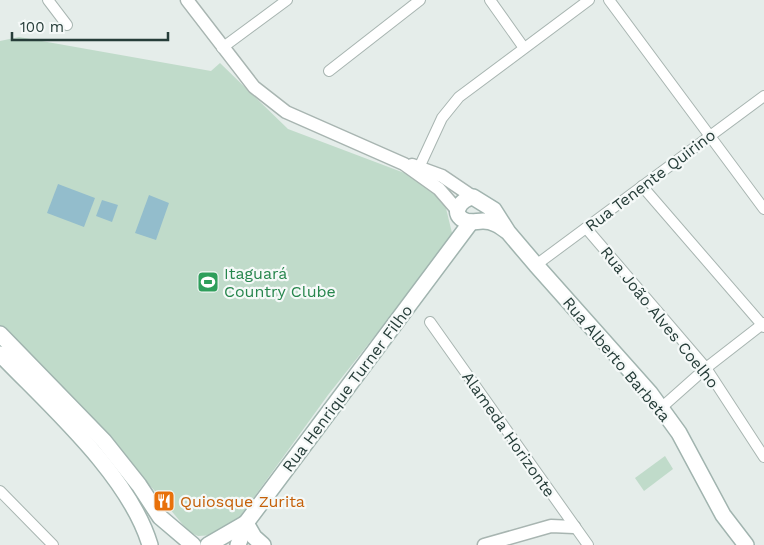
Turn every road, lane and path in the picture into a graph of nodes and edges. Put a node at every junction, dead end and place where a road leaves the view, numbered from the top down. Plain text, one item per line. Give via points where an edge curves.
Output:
1 (48, 0) edge
2 (187, 0) edge
3 (287, 0) edge
4 (420, 0) edge
5 (490, 0) edge
6 (590, 0) edge
7 (609, 0) edge
8 (67, 25) dead end
9 (222, 48) junction
10 (524, 48) junction
11 (329, 70) dead end
12 (764, 96) edge
13 (710, 136) junction
14 (418, 170) junction
15 (642, 186) junction
16 (476, 199) junction
17 (764, 209) edge
18 (458, 212) junction
19 (472, 222) junction
20 (586, 228) junction
21 (508, 232) junction
22 (447, 253) junction
23 (536, 265) junction
24 (430, 322) dead end
25 (763, 325) edge
26 (0, 334) edge
27 (0, 354) edge
28 (706, 368) junction
29 (661, 408) junction
30 (764, 457) edge
31 (0, 492) edge
32 (246, 523) junction
33 (574, 526) junction
34 (54, 545) edge
35 (150, 545) edge
36 (178, 545) edge
37 (186, 545) edge
38 (193, 545) edge
39 (208, 545) edge
40 (238, 545) edge
41 (263, 545) edge
42 (484, 545) edge
43 (588, 545) edge
44 (746, 545) edge

1 - 8 street
2 - 9 street
3 - 9 street
4 - 11 street
5 - 10 street
6 - 10 street
7 - 13 street
9 - 14 street via 254,87 286,112
10 - 14 street via 459,97 442,118
12 - 13 street, Rua Tenente Quirino
13 - 15 street, Rua Tenente Quirino
13 - 17 street
14 - 16 street via 442,176
14 - 18 street via 439,188
15 - 20 street, Rua Tenente Quirino
15 - 25 street
16 - 18 main road via 464,199
16 - 19 main road via 483,209 480,217
16 - 21 main road, Rua Alberto Barbeta via 494,210
18 - 19 main road via 461,218
18 - 22 main road
19 - 21 main road via 497,224
19 - 22 main road, Rua Henrique Turner Filho
20 - 23 street, Rua Tenente Quirino
20 - 28 street, Rua João Alves Coelho
21 - 23 main road, Rua Alberto Barbeta
22 - 32 main road, Rua Henrique Turner Filho
23 - 29 main road, Rua Alberto Barbeta
24 - 33 street, Alameda Horizonte
25 - 28 street
26 - 38 main road via 104,441 160,517
27 - 35 main road via 109,472 144,525
28 - 29 street
28 - 30 street, Rua João Alves Coelho
29 - 44 main road, Rua Alberto Barbeta via 680,433 722,515
31 - 34 street
32 - 39 main road, Rua Henrique Turner Filho
32 - 40 main road, Rua Henrique Turner Filho
32 - 41 main road
33 - 42 street via 551,526
33 - 43 street, Alameda Horizonte
36 - 37 main road

